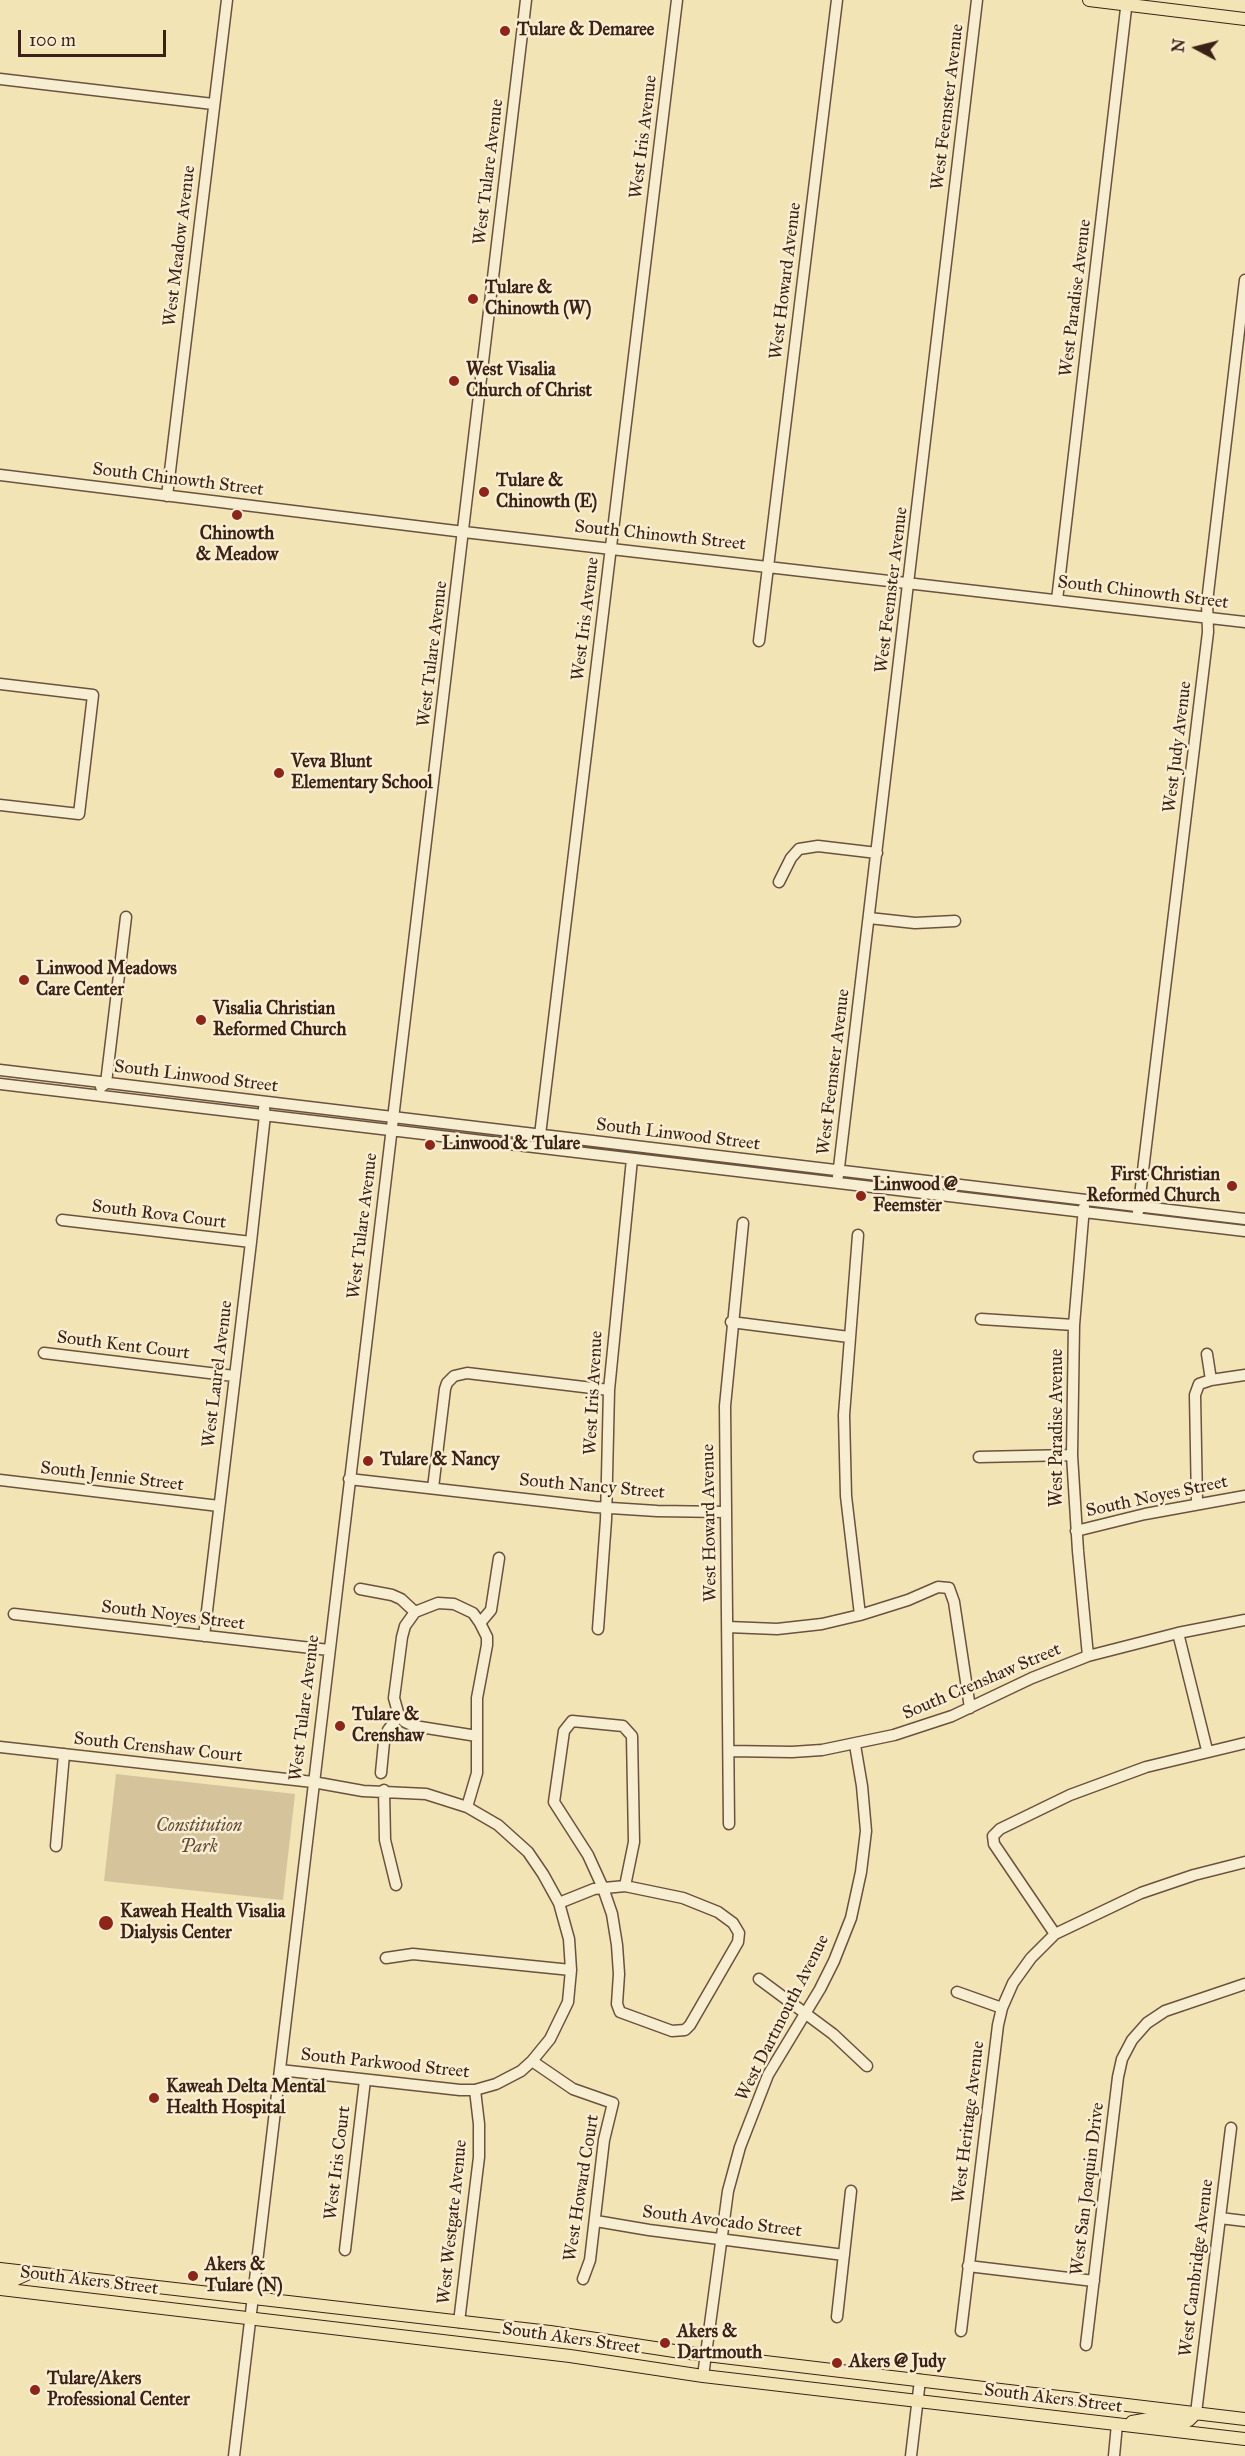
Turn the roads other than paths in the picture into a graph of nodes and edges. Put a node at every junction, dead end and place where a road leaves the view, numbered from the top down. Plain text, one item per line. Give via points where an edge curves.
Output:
1 (226, 0) edge
2 (526, 0) edge
3 (677, 0) edge
4 (837, 0) edge
5 (977, 0) edge
6 (1089, 0) edge
7 (1127, 2) edge
8 (1245, 19) edge
9 (0, 79) edge
10 (213, 104) junction
11 (1245, 280) edge
12 (0, 475) edge
13 (167, 495) junction
14 (464, 532) junction
15 (611, 547) junction
16 (769, 565) junction
17 (909, 582) junction
18 (1057, 600) junction
19 (1208, 617) junction
20 (1245, 622) edge
21 (759, 641) dead end
22 (0, 684) edge
23 (0, 805) edge
24 (877, 853) junction
25 (779, 882) dead end
26 (126, 917) dead end
27 (869, 918) junction
28 (955, 921) dead end
29 (0, 1071) edge
30 (106, 1083) junction
31 (0, 1084) edge
32 (44, 1089) junction
33 (251, 1101) junction
34 (265, 1115) junction
35 (393, 1118) junction
36 (392, 1130) junction
37 (540, 1135) junction
38 (552, 1149) junction
39 (632, 1159) junction
40 (838, 1171) junction
41 (837, 1183) junction
42 (1085, 1200) junction
43 (1139, 1206) junction
44 (1084, 1212) junction
45 (1137, 1218) junction
46 (1245, 1219) edge
47 (62, 1220) dead end
48 (743, 1223) dead end
49 (1245, 1231) edge
50 (858, 1235) dead end
51 (251, 1242) junction
52 (981, 1319) dead end
53 (731, 1322) junction
54 (1074, 1325) junction
55 (849, 1337) junction
56 (44, 1353) dead end
57 (1207, 1353) dead end
58 (1245, 1375) edge
59 (234, 1376) junction
60 (1210, 1380) junction
61 (609, 1390) junction
62 (1072, 1455) junction
63 (979, 1458) dead end
64 (349, 1479) junction
65 (0, 1480) edge
66 (432, 1488) junction
67 (1245, 1496) edge
68 (1197, 1503) junction
69 (219, 1506) junction
70 (606, 1508) junction
71 (725, 1512) junction
72 (1076, 1531) junction
73 (499, 1558) dead end
74 (360, 1589) dead end
75 (416, 1612) junction
76 (14, 1614) dead end
77 (860, 1615) junction
78 (1245, 1620) edge
79 (480, 1623) junction
80 (728, 1627) junction
81 (598, 1629) dead end
82 (1178, 1632) junction
83 (204, 1636) junction
84 (329, 1650) junction
85 (1088, 1656) junction
86 (970, 1708) junction
87 (399, 1716) junction
88 (477, 1736) junction
89 (1245, 1743) edge
90 (855, 1745) junction
91 (0, 1747) edge
92 (1207, 1750) junction
93 (729, 1752) junction
94 (64, 1754) junction
95 (381, 1773) dead end
96 (313, 1782) junction
97 (384, 1790) junction
98 (467, 1807) junction
99 (729, 1824) dead end
100 (56, 1846) dead end
101 (1245, 1863) edge
102 (396, 1885) dead end
103 (625, 1886) junction
104 (603, 1888) junction
105 (559, 1904) junction
106 (1055, 1934) junction
107 (386, 1958) dead end
108 (571, 1971) junction
109 (759, 1979) dead end
110 (1245, 1984) edge
111 (957, 1992) dead end
112 (1002, 2008) junction
113 (805, 2013) junction
114 (532, 2061) junction
115 (867, 2066) dead end
116 (280, 2070) junction
117 (365, 2080) junction
118 (475, 2090) junction
119 (1231, 2128) dead end
120 (851, 2191) dead end
121 (1220, 2218) junction
122 (596, 2221) junction
123 (1245, 2221) edge
124 (721, 2238) junction
125 (345, 2250) dead end
126 (843, 2255) junction
127 (968, 2266) junction
128 (0, 2269) edge
129 (30, 2273) junction
130 (0, 2278) edge
131 (583, 2279) dead end
132 (1094, 2281) junction
133 (0, 2289) edge
134 (253, 2297) junction
135 (837, 2317) dead end
136 (250, 2318) junction
137 (459, 2322) junction
138 (961, 2331) dead end
139 (1086, 2345) dead end
140 (706, 2355) junction
141 (703, 2376) junction
142 (920, 2380) junction
143 (918, 2401) junction
144 (1196, 2413) junction
145 (1245, 2419) edge
146 (1118, 2424) junction
147 (1245, 2439) edge
148 (234, 2456) edge
149 (911, 2456) edge
150 (1114, 2456) edge

1 - 10 street, West Meadow Avenue
2 - 14 street, West Tulare Avenue
3 - 15 street, West Iris Avenue
4 - 16 street, West Howard Avenue
5 - 17 street, West Feemster Avenue
6 - 7 main road
7 - 8 main road
7 - 18 street, West Paradise Avenue
9 - 10 street
10 - 13 street, West Meadow Avenue
11 - 19 street, West Judy Avenue
12 - 13 street, South Chinowth Street
13 - 14 street, South Chinowth Street
14 - 15 street, South Chinowth Street
14 - 35 street, West Tulare Avenue
15 - 16 street, South Chinowth Street
15 - 37 street, West Iris Avenue
16 - 17 street, South Chinowth Street
16 - 21 street
17 - 18 street, South Chinowth Street
17 - 24 street, West Feemster Avenue
18 - 19 street, South Chinowth Street
19 - 20 street, South Chinowth Street
19 - 43 street, West Judy Avenue
22 - 23 street via 93,695 79,814
24 - 25 street via 818,846 799,849
24 - 27 street, West Feemster Avenue
26 - 30 street
27 - 28 street via 915,923
27 - 40 street, West Feemster Avenue
29 - 30 street, South Linwood Street
30 - 32 street via 99,1089 63,1085
30 - 33 street, South Linwood Street
31 - 32 street, South Linwood Street
32 - 34 street, South Linwood Street
33 - 34 street via 264,1108
33 - 35 street, South Linwood Street
34 - 36 street, South Linwood Street
34 - 51 street, West Laurel Avenue
35 - 36 street, West Tulare Avenue
35 - 37 street, South Linwood Street
36 - 38 street, South Linwood Street
36 - 64 street, West Tulare Avenue
37 - 38 street
37 - 40 street, South Linwood Street
38 - 39 street, South Linwood Street
39 - 41 street, South Linwood Street
39 - 61 street, West Iris Avenue
40 - 41 street, West Feemster Avenue
40 - 42 street, South Linwood Street
41 - 44 street, South Linwood Street
42 - 43 street, South Linwood Street
42 - 44 street, West Paradise Avenue
43 - 45 street, West Judy Avenue
43 - 46 street, South Linwood Street
44 - 45 street, South Linwood Street
44 - 54 street, West Paradise Avenue
45 - 49 street, South Linwood Street
47 - 51 street, South Rova Court
48 - 53 street, West Howard Avenue
50 - 55 street
51 - 59 street, West Laurel Avenue
52 - 54 street
53 - 55 street
53 - 71 street, West Howard Avenue via 725,1406
54 - 62 street, West Paradise Avenue
55 - 77 street via 844,1415 846,1496
56 - 59 street, South Kent Court
57 - 60 street
58 - 60 street
59 - 69 street, West Laurel Avenue
60 - 68 street via 1199,1384 1195,1395
61 - 66 street via 467,1373 454,1376 445,1389
61 - 70 street, West Iris Avenue
62 - 63 street
62 - 72 street, West Paradise Avenue
64 - 66 street, South Nancy Street
64 - 84 street, West Tulare Avenue
65 - 69 street, South Jennie Street
66 - 70 street, South Nancy Street
67 - 68 street, South Noyes Street
68 - 72 street, South Noyes Street
69 - 83 street, West Laurel Avenue
70 - 71 street, South Nancy Street
70 - 81 street, West Iris Avenue
71 - 80 street, West Howard Avenue
72 - 85 street, West Paradise Avenue
73 - 79 street via 491,1610
74 - 75 street via 392,1595
75 - 79 street via 438,1603 453,1604 473,1613
75 - 87 street via 402,1637 394,1698
76 - 83 street, South Noyes Street
77 - 80 street via 777,1629
77 - 86 street via 939,1587 949,1588
78 - 82 street, South Crenshaw Street
79 - 88 street via 487,1645 479,1683
80 - 93 street, West Howard Avenue
82 - 85 street, South Crenshaw Street
82 - 92 street
83 - 84 street, South Noyes Street
84 - 96 street, West Tulare Avenue
85 - 86 street, South Crenshaw Street
86 - 90 street, South Crenshaw Street via 927,1725
87 - 88 street via 414,1726
87 - 95 street via 384,1742
88 - 98 street via 477,1773
89 - 92 street
90 - 93 street, South Crenshaw Street via 792,1752
90 - 113 street, West Dartmouth Avenue via 866,1832 861,1872 851,1918 834,1961
91 - 94 street, South Crenshaw Court
92 - 106 street via 1070,1795 993,1836 994,1844
93 - 99 street, West Howard Avenue
94 - 96 street, South Crenshaw Court
94 - 100 street
96 - 97 street via 363,1791
96 - 116 street, West Tulare Avenue
97 - 98 street via 426,1794
97 - 102 street via 385,1840
98 - 105 street via 498,1825 528,1852
101 - 106 street, West Heritage Avenue via 1141,1893
103 - 104 street
103 - 104 street via 634,1842 632,1736 623,1726 572,1720 564,1731 554,1802 588,1855
103 - 104 street via 699,1902 733,1923 739,1933 738,1942 685,2030 672,2031 620,2012 617,1945
104 - 105 street
105 - 108 street, South Parkwood Street via 569,1939
106 - 112 street, West Heritage Avenue via 1013,1983
107 - 108 street via 413,1954
108 - 114 street, South Parkwood Street via 568,2002 560,2021
109 - 113 street
110 - 132 street, West San Joaquin Drive via 1165,2011 1132,2040 1118,2077
111 - 112 street
112 - 127 street, West Heritage Avenue
113 - 115 street
113 - 124 street, West Dartmouth Avenue via 756,2101 728,2191
114 - 118 street, South Parkwood Street via 496,2084
114 - 122 street, West Howard Court via 573,2089 613,2103 604,2140
116 - 117 street, South Parkwood Street
116 - 134 street, West Tulare Avenue
117 - 118 street, South Parkwood Street
117 - 125 street, West Iris Court
118 - 137 street, West Westgate Avenue via 479,2157
119 - 121 street, West Cambridge Avenue
120 - 126 street
121 - 123 street
121 - 144 street, West Cambridge Avenue
122 - 124 street, South Avocado Street
122 - 131 street, West Howard Court
124 - 126 street, South Avocado Street
124 - 140 street, West Dartmouth Avenue
126 - 135 street
127 - 132 street
127 - 138 street, West Heritage Avenue
128 - 129 main road, South Akers Street
129 - 130 main road via 14,2280
129 - 134 main road, South Akers Street
132 - 139 street, West San Joaquin Drive
133 - 136 main road, South Akers Street
134 - 136 street, West Tulare Avenue
134 - 137 main road, South Akers Street
136 - 141 main road, South Akers Street via 570,2355
136 - 148 street, West Tulare Avenue
137 - 140 main road, South Akers Street
140 - 141 street, West Dartmouth Avenue
140 - 142 main road, South Akers Street
141 - 143 main road, South Akers Street
142 - 143 street
142 - 144 main road, South Akers Street
143 - 146 main road, South Akers Street
143 - 149 street
144 - 145 main road, South Akers Street
144 - 146 main road via 1182,2423 1149,2419
146 - 147 main road, South Akers Street
146 - 150 street

